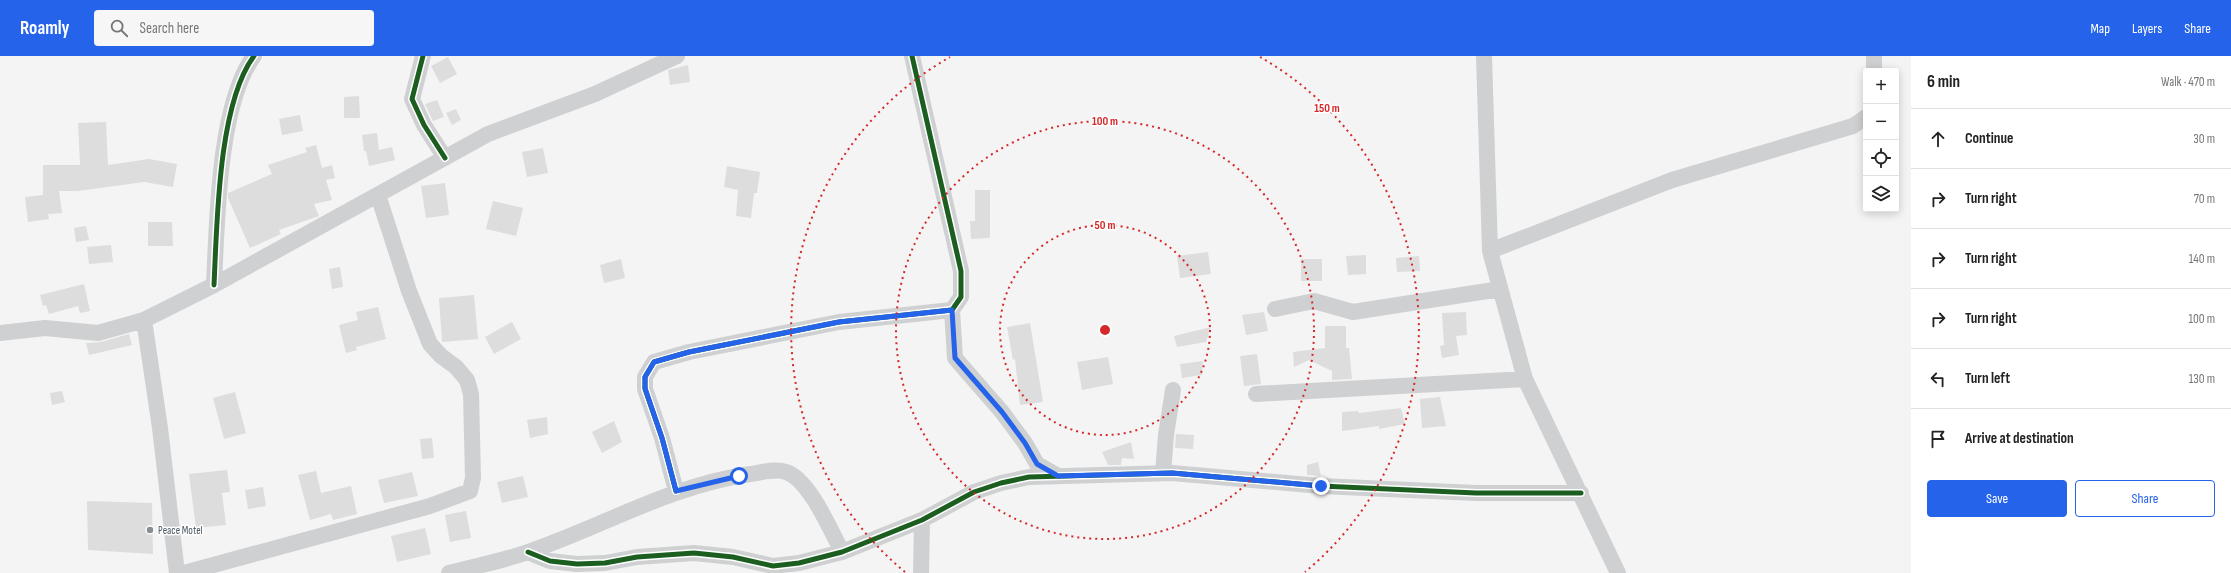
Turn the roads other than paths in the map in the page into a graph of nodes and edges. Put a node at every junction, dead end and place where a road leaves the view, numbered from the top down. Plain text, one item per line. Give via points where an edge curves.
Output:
1 (254, 56) edge
2 (424, 56) edge
3 (912, 56) edge
4 (1484, 56) edge
5 (1874, 56) edge
6 (674, 57) edge
7 (1874, 68) edge
8 (1863, 119) edge
9 (445, 158) junction
10 (378, 196) junction
11 (1490, 251) junction
12 (214, 285) junction
13 (1500, 289) junction
14 (952, 310) junction
15 (1275, 310) dead end
16 (144, 320) junction
17 (0, 333) edge
18 (1525, 379) junction
19 (1173, 390) dead end
20 (1256, 394) dead end
21 (1163, 473) junction
22 (1058, 476) junction
23 (676, 491) junction
24 (1581, 493) junction
25 (922, 520) junction
26 (528, 552) junction
27 (842, 552) junction
28 (177, 573) edge
29 (184, 573) edge
30 (449, 573) edge
31 (921, 573) edge
32 (1618, 573) edge

1 - 12 street via 244,70 233,106 222,166
2 - 9 street via 412,99 424,125
3 - 14 street via 961,271 961,298
4 - 11 street
5 - 7 street
6 - 9 street via 595,94 488,134
8 - 11 street via 1853,126 1672,180
9 - 10 street
10 - 12 street
10 - 29 street via 408,291 430,344 467,380 472,394 473,478 470,491 430,506
11 - 13 street
12 - 16 street
13 - 15 street via 1353,312 1314,301
13 - 18 street
14 - 22 street via 955,358 1002,412 1037,464
14 - 23 street via 839,322 689,352 654,362 645,377 645,388
16 - 17 street via 98,333 45,328
16 - 28 street
18 - 20 street
18 - 24 street
19 - 21 street
21 - 22 street
21 - 24 street via 1321,486 1476,493
22 - 25 street via 1029,477 994,485 974,492
23 - 26 street
23 - 27 street via 739,476 785,471 794,476 810,494
24 - 32 street
25 - 27 street
25 - 31 street
26 - 27 street via 550,561 577,564 694,553 733,557 773,566 799,563
26 - 30 street

